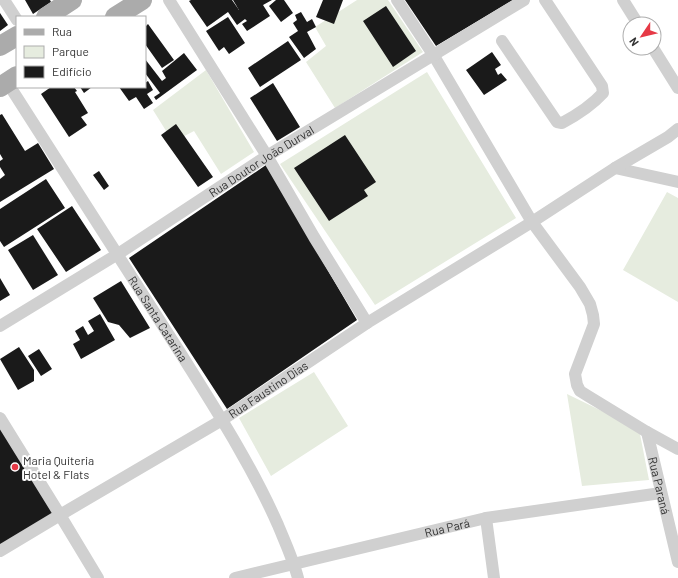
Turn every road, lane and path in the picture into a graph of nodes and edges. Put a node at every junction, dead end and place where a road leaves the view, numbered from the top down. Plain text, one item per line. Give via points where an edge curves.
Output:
1 (4, 0) edge
2 (72, 0) edge
3 (169, 0) edge
4 (397, 0) edge
5 (524, 0) edge
6 (545, 0) edge
7 (623, 0) edge
8 (48, 16) edge
9 (633, 16) edge
10 (16, 18) edge
11 (16, 37) edge
12 (502, 41) dead end
13 (0, 46) edge
14 (434, 56) junction
15 (658, 56) edge
16 (8, 82) edge
17 (678, 88) edge
18 (678, 129) edge
19 (267, 156) junction
20 (615, 168) junction
21 (678, 182) edge
22 (532, 222) junction
23 (118, 254) junction
24 (368, 323) junction
25 (0, 326) edge
26 (0, 418) edge
27 (222, 420) junction
28 (647, 432) junction
29 (678, 449) edge
30 (661, 493) junction
31 (60, 514) junction
32 (486, 518) junction
33 (0, 551) edge
34 (678, 562) edge
35 (294, 564) junction
36 (98, 578) edge
37 (235, 578) edge
38 (298, 578) edge
39 (494, 578) edge

1 - 10 street
2 - 8 main road
3 - 19 street
4 - 14 street
5 - 14 street, Rua Doutor João Durval
6 - 12 street via 602,86 603,93 598,98 562,123 557,122
7 - 9 street
11 - 13 main road
14 - 19 street, Rua Doutor João Durval
14 - 22 street
15 - 17 street
16 - 23 street, Rua Santa Catarina
18 - 20 street, Rua Faustino Dias
19 - 23 street, Rua Doutor João Durval
19 - 24 street
20 - 21 street
20 - 22 street, Rua Faustino Dias
22 - 24 street, Rua Faustino Dias
22 - 28 street via 590,304 594,324 575,374 577,386 580,391
23 - 25 street, Rua Doutor João Durval
23 - 27 street, Rua Santa Catarina
24 - 27 street, Rua Faustino Dias
26 - 31 street
27 - 31 street, Rua Faustino Dias
27 - 35 street, Rua Santa Catarina via 261,488
28 - 29 street
28 - 30 street, Rua Paraná
30 - 32 street, Rua Pará
30 - 34 street, Rua Paraná
31 - 33 street, Rua Faustino Dias
31 - 36 street
32 - 35 street, Rua Pará
32 - 39 street
35 - 37 street, Rua Pará
35 - 38 street, Rua Santa Catarina

